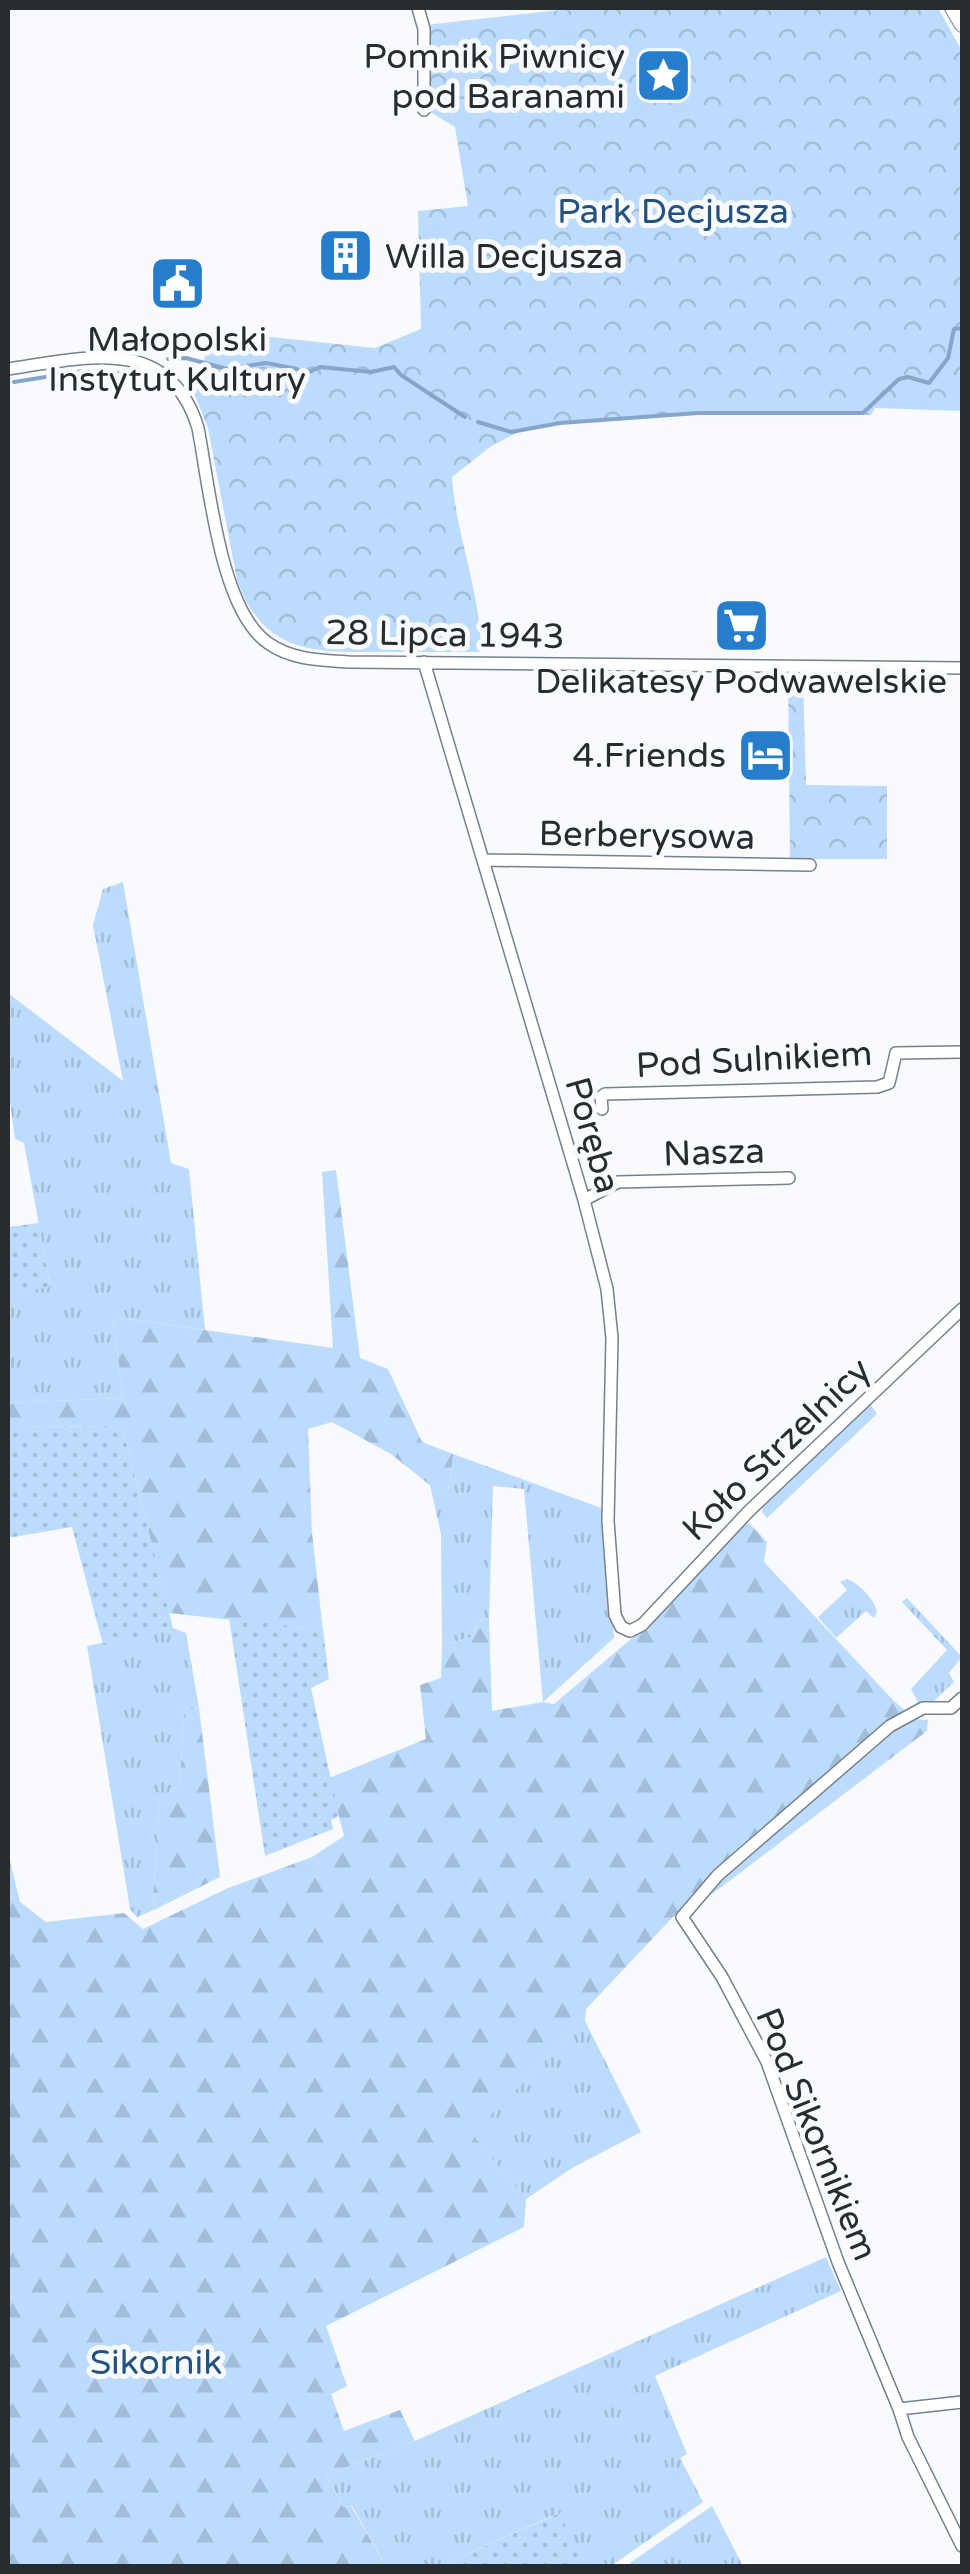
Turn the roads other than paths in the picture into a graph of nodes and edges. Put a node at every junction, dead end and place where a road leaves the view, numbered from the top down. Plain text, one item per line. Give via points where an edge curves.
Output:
1 (418, 8) edge
2 (952, 8) edge
3 (962, 25) edge
4 (424, 110) dead end
5 (8, 369) edge
6 (424, 662) junction
7 (962, 668) edge
8 (484, 860) junction
9 (810, 865) dead end
10 (962, 1052) edge
11 (602, 1109) dead end
12 (789, 1178) dead end
13 (584, 1200) junction
14 (962, 1309) edge
15 (630, 1630) joint
16 (962, 1698) edge
17 (962, 2402) edge
18 (899, 2408) junction
19 (962, 2546) edge

1 - 4 street
2 - 3 street
5 - 6 street, 28 Lipca 1943 via 119,357 146,363 171,380 198,428 230,588 257,634 305,659
6 - 7 street, 28 Lipca 1943
6 - 8 street, Poręba
8 - 9 street, Berberysowa
8 - 13 street, Poręba
10 - 11 street, Pod Sulnikiem via 896,1053 889,1084 877,1087 605,1094
12 - 13 street, Nasza via 618,1182
13 - 15 street, Poręba via 607,1289 608,1521 616,1615
14 - 15 street, Koło Strzelnicy
16 - 18 street, Pod Sikornikiem via 951,1708 923,1708 890,1726 718,1876 682,1917 767,2062
17 - 18 street
18 - 19 street, Pod Sikornikiem

